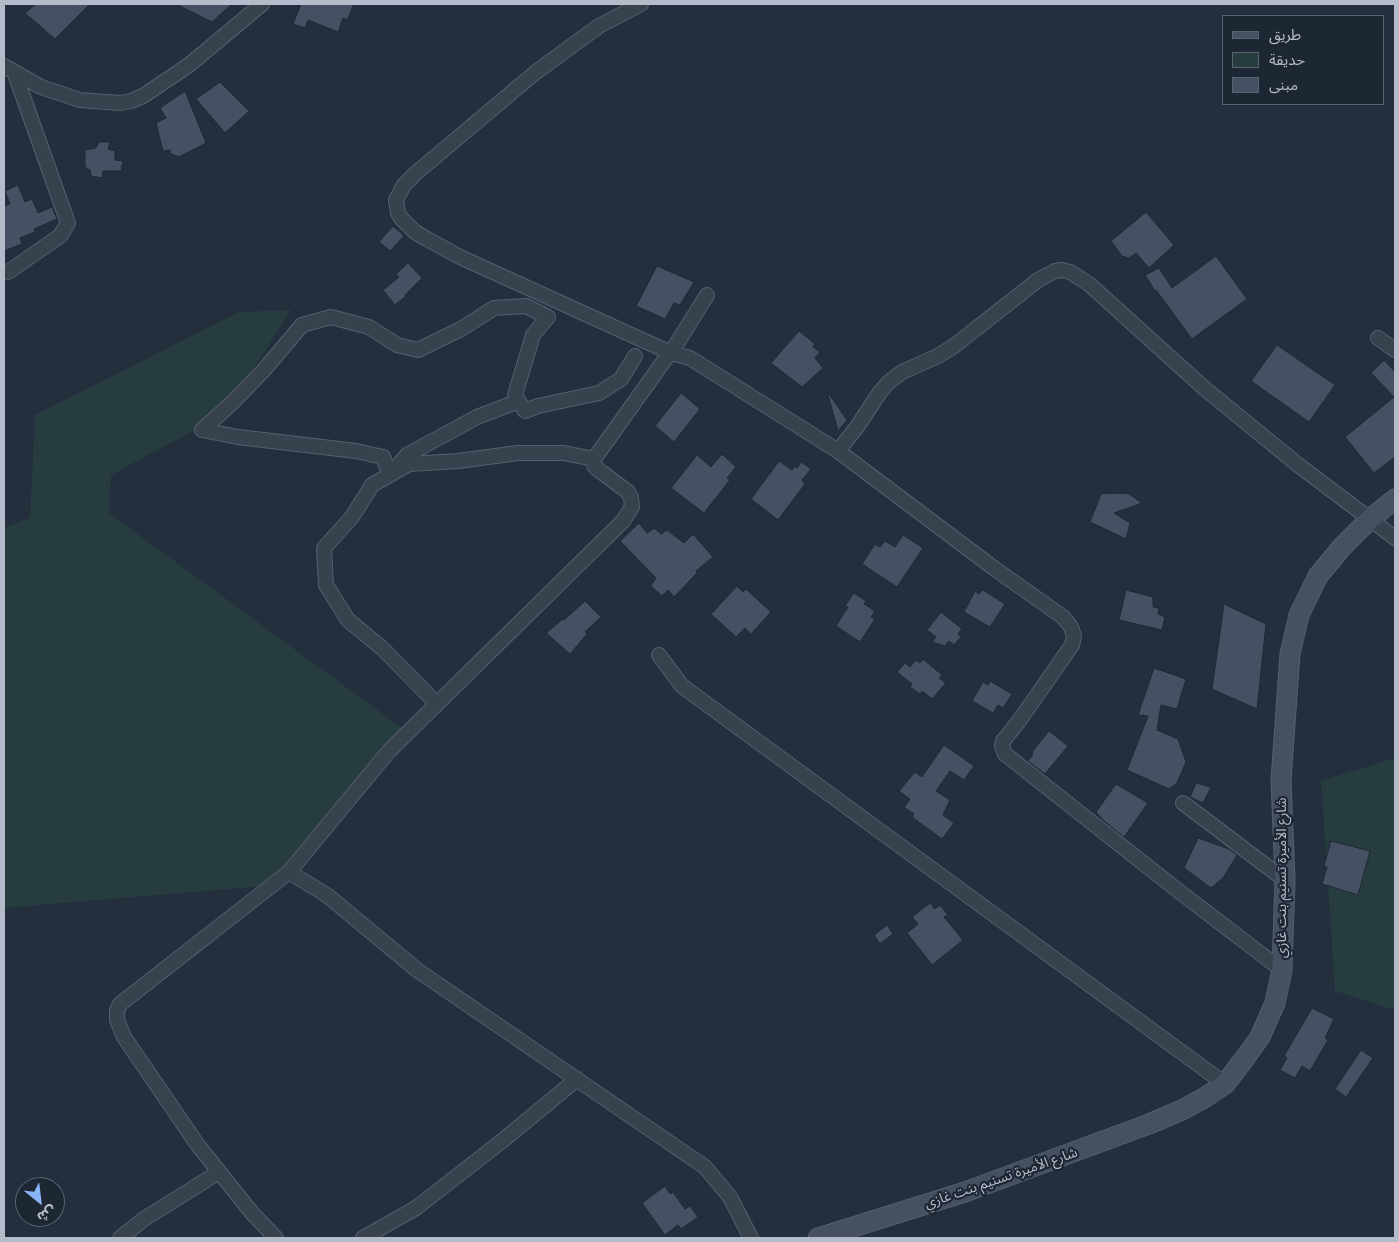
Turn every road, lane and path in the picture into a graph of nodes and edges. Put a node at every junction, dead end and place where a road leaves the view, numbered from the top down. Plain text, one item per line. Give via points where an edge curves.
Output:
1 (262, 4) edge
2 (641, 4) edge
3 (10, 70) edge
4 (8, 272) dead end
5 (707, 295) dead end
6 (1378, 338) dead end
7 (1395, 350) edge
8 (671, 353) junction
9 (635, 356) dead end
10 (519, 401) junction
11 (838, 451) junction
12 (594, 459) junction
13 (390, 475) junction
14 (1395, 498) edge
15 (1370, 519) junction
16 (1395, 538) edge
17 (659, 655) dead end
18 (437, 704) junction
19 (1183, 804) dead end
20 (289, 872) junction
21 (1285, 880) junction
22 (1282, 970) junction
23 (577, 1079) junction
24 (1225, 1084) junction
25 (219, 1172) junction
26 (120, 1238) edge
27 (276, 1238) edge
28 (363, 1238) edge
29 (751, 1238) edge
30 (818, 1238) edge

1 - 3 street via 189,65 131,101 80,100 41,87
2 - 8 street via 579,39 474,122 404,185 396,200 402,218 416,232 460,256
3 - 4 street via 68,223 60,236
5 - 8 street
6 - 7 street
8 - 11 street via 690,358
8 - 12 street
9 - 10 street via 620,379 599,393 525,411
10 - 13 street via 477,417 408,455
10 - 13 street via 515,395 533,335 548,317 526,306 494,308 462,329 418,350 397,344 369,327 331,317 302,325 263,372 202,430 383,457
11 - 15 street via 889,382 954,346 1038,280 1062,270 1089,284 1204,388
11 - 22 street via 1063,617 1071,627 1072,644 1003,741 1004,752
12 - 13 street via 564,453 518,454 410,464
12 - 18 street via 596,468 628,492 632,507 622,521
13 - 18 street via 372,485 352,517 324,548 326,586 348,620
14 - 15 main road, شارع الأميرة تسنيم بنت غازي
15 - 16 street
15 - 21 main road, شارع الأميرة تسنيم بنت غازي via 1318,576 1299,615 1290,654 1281,780
17 - 24 street via 682,686
18 - 20 street via 389,751
19 - 21 street
20 - 23 street via 328,896 416,970
20 - 25 street via 120,1004 117,1011 116,1020 124,1037
21 - 22 main road, شارع الأميرة تسنيم بنت غازي
22 - 24 main road, شارع الأميرة تسنيم بنت غازي via 1274,1004 1260,1037
23 - 28 street via 416,1208
23 - 29 street via 705,1167 730,1197
24 - 30 main road, شارع الأميرة تسنيم بنت غازي via 1182,1110 1109,1140 965,1192
25 - 26 street
25 - 27 street

